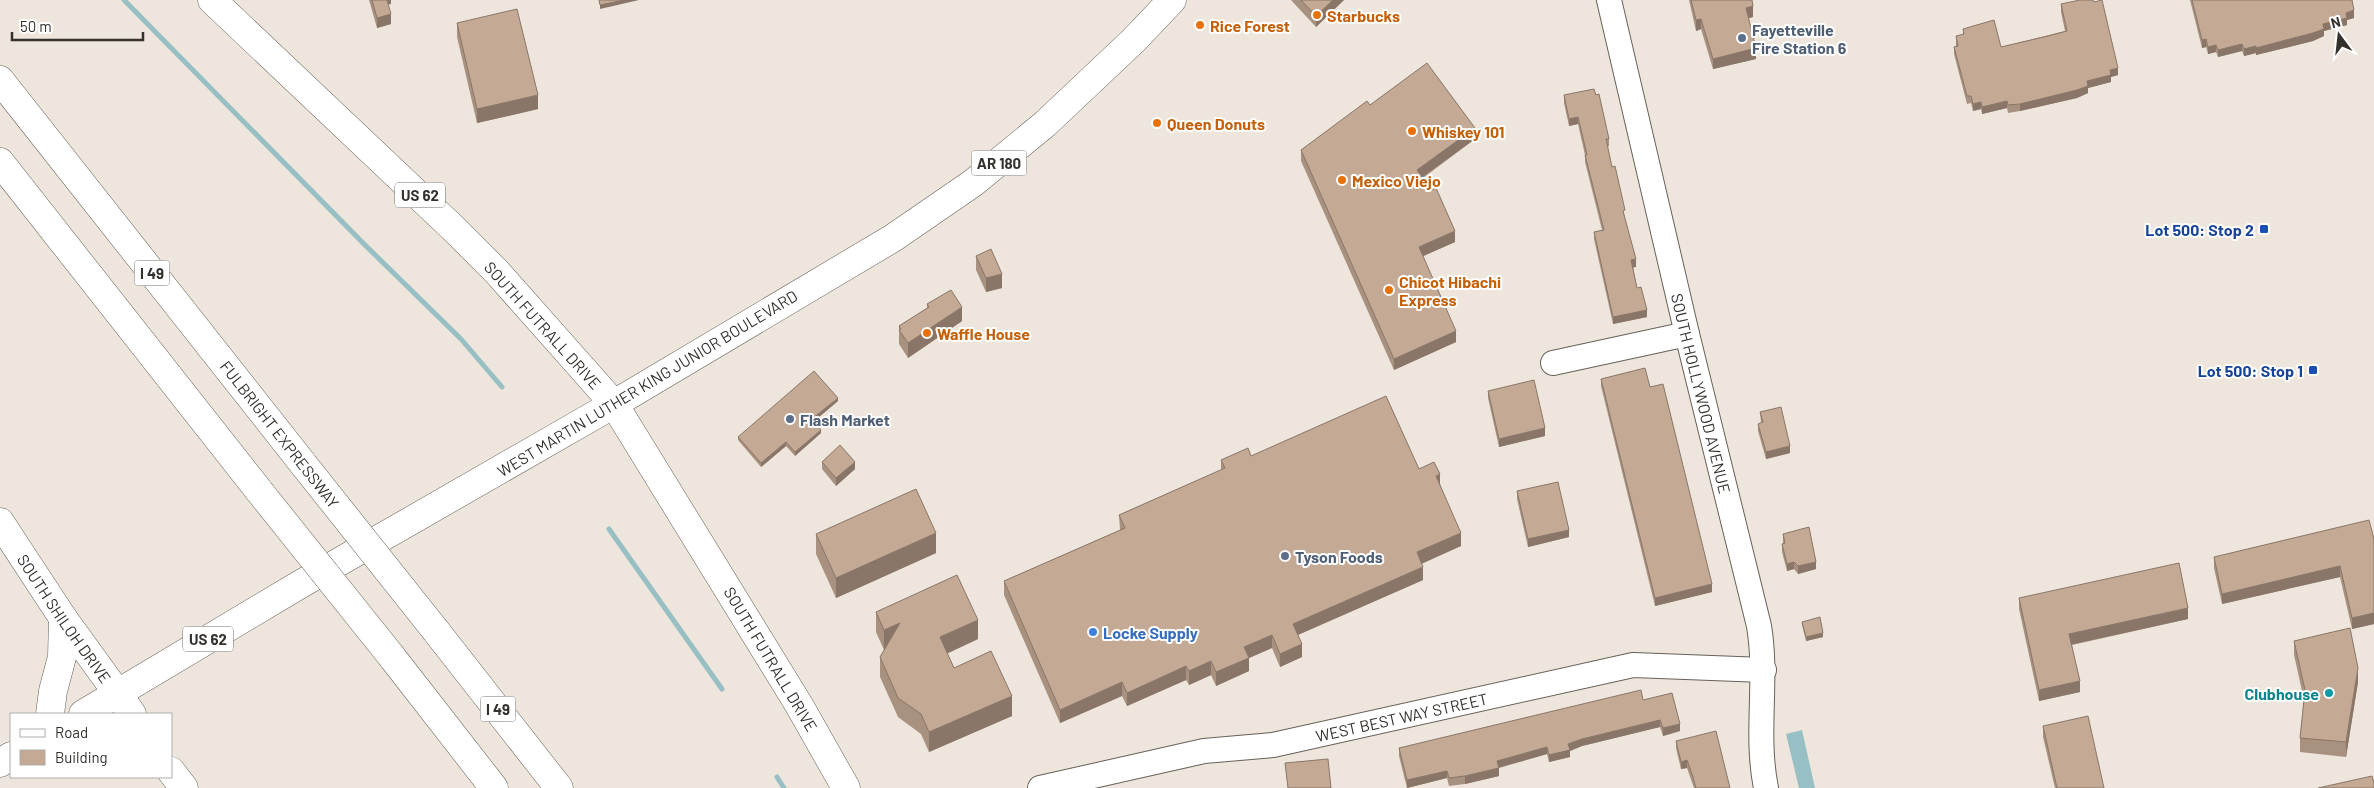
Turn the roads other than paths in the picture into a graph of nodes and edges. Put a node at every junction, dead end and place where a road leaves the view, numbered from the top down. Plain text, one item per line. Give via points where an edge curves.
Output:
1 (212, 0) edge
2 (1172, 0) edge
3 (1609, 0) edge
4 (0, 80) edge
5 (0, 162) edge
6 (1687, 334) junction
7 (1553, 363) dead end
8 (614, 404) junction
9 (0, 522) edge
10 (63, 618) junction
11 (1764, 670) junction
12 (125, 704) edge
13 (50, 713) edge
14 (87, 713) edge
15 (172, 772) edge
16 (184, 788) edge
17 (494, 788) edge
18 (559, 788) edge
19 (846, 788) edge
20 (1040, 788) edge
21 (1766, 788) edge

1 - 8 main road, SOUTH FUTRALL DRIVE / US 62 via 454,229
2 - 8 main road, WEST MARTIN LUTHER KING JUNIOR BOULEVARD / AR 180 via 1046,124 973,183 893,238
3 - 6 street, SOUTH HOLLYWOOD AVENUE
4 - 18 main road, FULBRIGHT EXPRESSWAY / I 49, bridge
5 - 17 main road, bridge
6 - 7 street
6 - 11 street, SOUTH HOLLYWOOD AVENUE via 1760,626
8 - 12 main road, WEST MARTIN LUTHER KING JUNIOR BOULEVARD / US 62 via 299,585
8 - 19 main road, SOUTH FUTRALL DRIVE via 799,705
9 - 10 main road, SOUTH SHILOH DRIVE
10 - 12 main road, SOUTH SHILOH DRIVE
10 - 13 main road via 62,657
11 - 20 street, WEST BEST WAY STREET via 1633,665 1273,745 1204,750
11 - 21 street, SOUTH HOLLYWOOD AVENUE via 1760,738
12 - 14 main road, WEST MARTIN LUTHER KING JUNIOR BOULEVARD / US 62
15 - 16 main road

